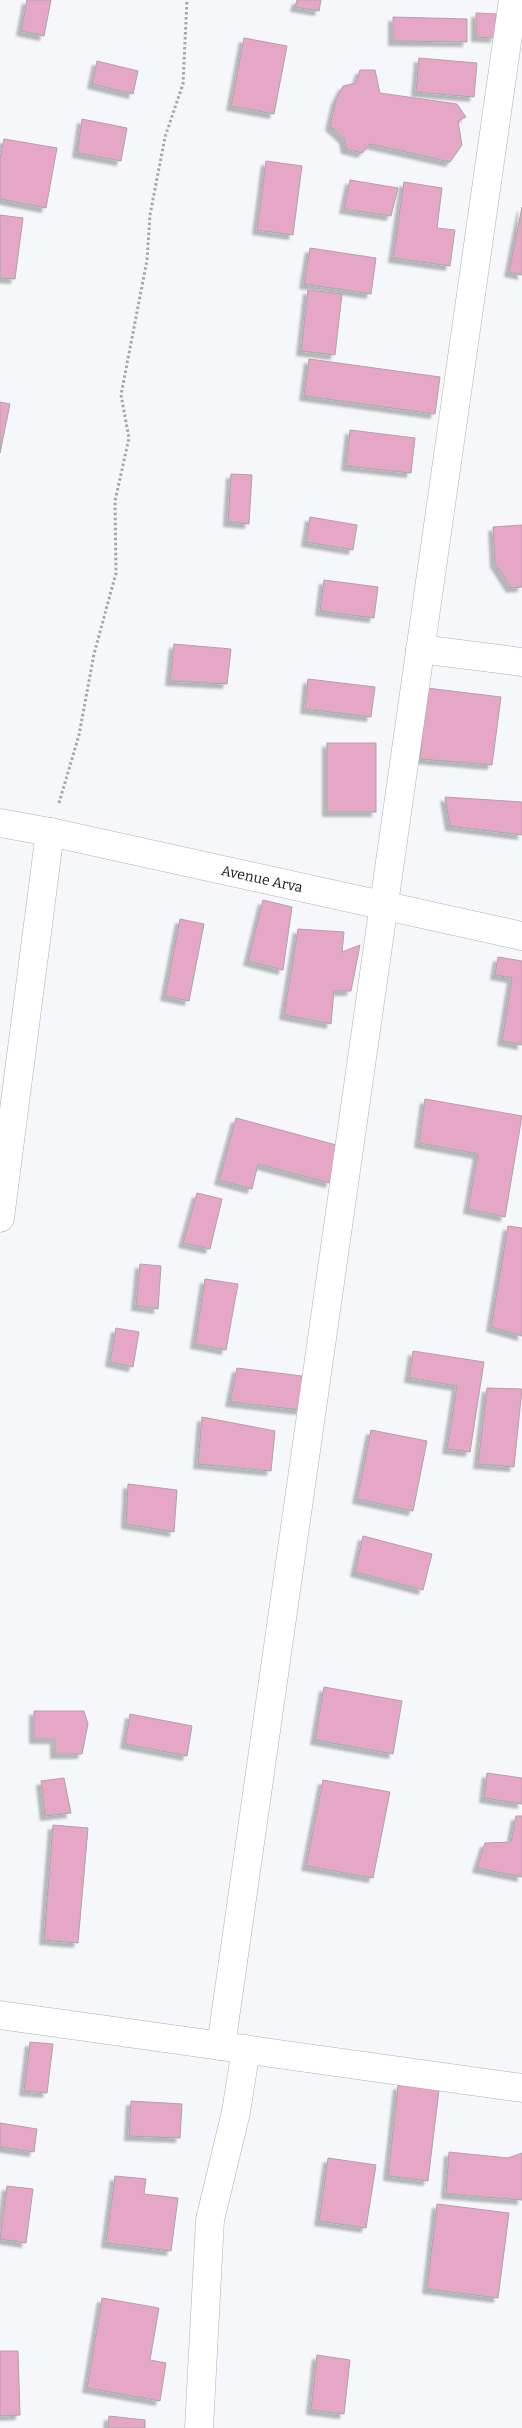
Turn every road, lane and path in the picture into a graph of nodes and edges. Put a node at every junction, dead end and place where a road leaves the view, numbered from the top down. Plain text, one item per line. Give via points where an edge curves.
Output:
1 (187, 0) edge
2 (513, 0) edge
3 (420, 649) junction
4 (522, 662) edge
5 (0, 823) edge
6 (50, 832) junction
7 (384, 905) junction
8 (522, 936) edge
9 (0, 1218) edge
10 (0, 2015) edge
11 (234, 2047) junction
12 (522, 2088) edge
13 (198, 2428) edge

1 - 6 path via 183,84 165,137 150,215 147,260 121,395 128,438 115,501 116,573 94,654 79,735
2 - 3 street
3 - 4 street
3 - 7 street
5 - 6 street, Avenue Arva
6 - 7 street, Avenue Arva
6 - 9 street
7 - 8 street, Avenue Arva
7 - 11 street
10 - 11 street
11 - 12 street
11 - 13 street via 234,2122 210,2220

